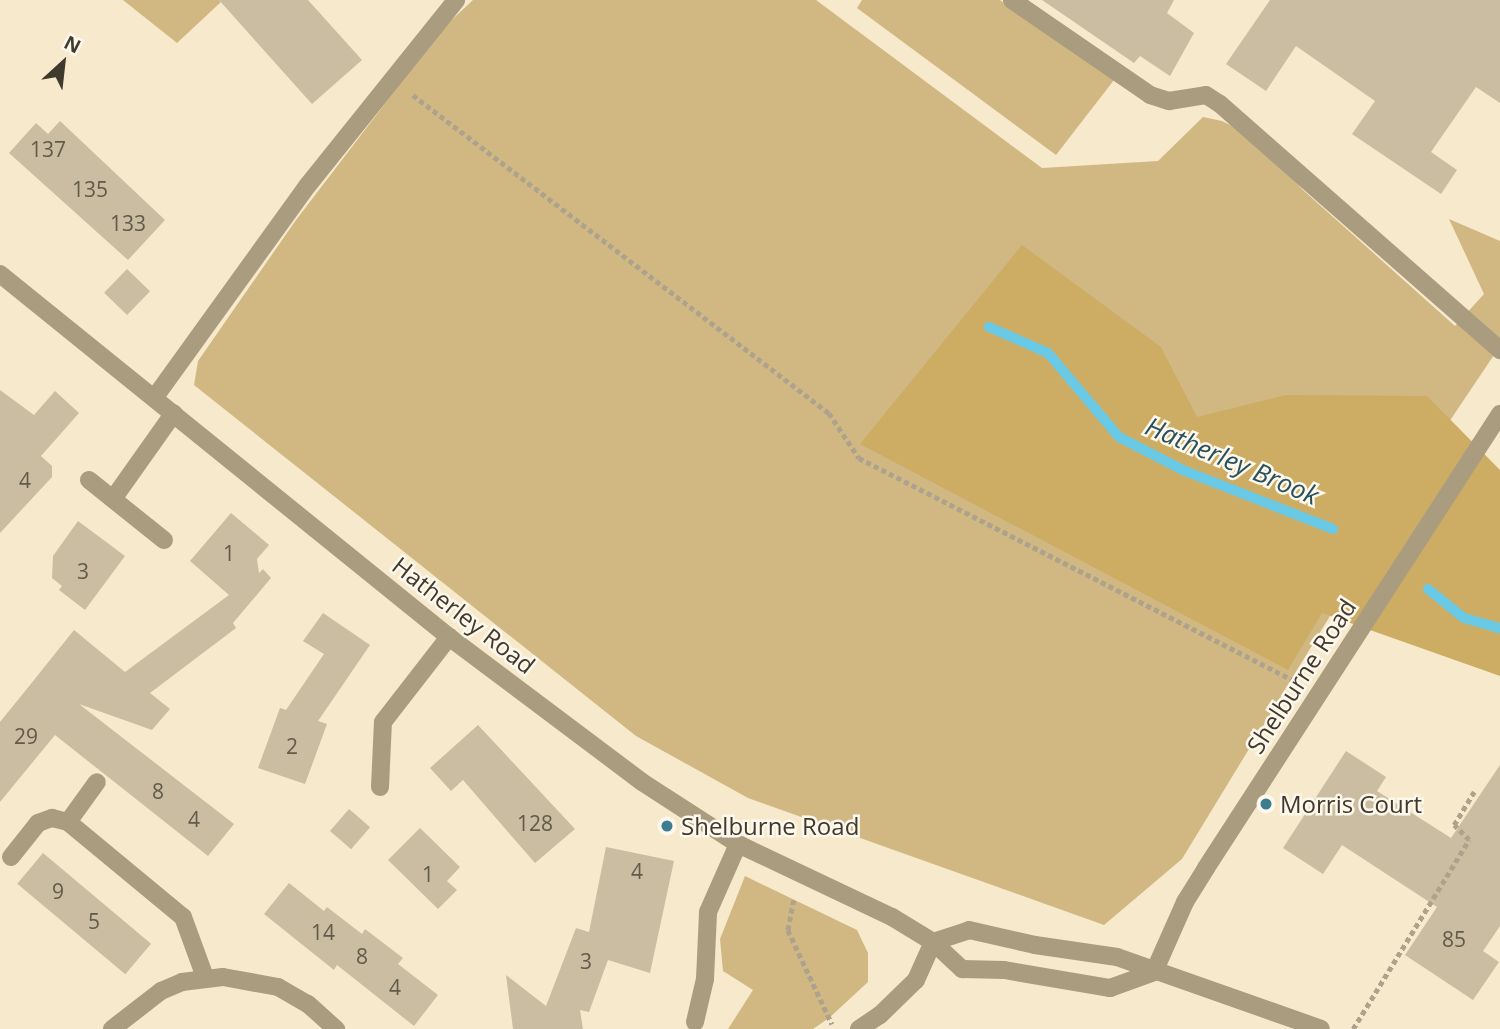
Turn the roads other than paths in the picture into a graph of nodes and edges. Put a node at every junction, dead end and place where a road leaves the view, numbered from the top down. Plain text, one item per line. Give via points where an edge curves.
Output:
1 (456, 0) edge
2 (1012, 0) edge
3 (0, 274) edge
4 (1500, 350) edge
5 (155, 397) junction
6 (174, 412) junction
7 (1500, 414) edge
8 (89, 480) dead end
9 (113, 499) junction
10 (164, 540) dead end
11 (449, 637) junction
12 (97, 782) dead end
13 (380, 787) dead end
14 (68, 822) junction
15 (738, 844) junction
16 (10, 857) dead end
17 (933, 942) junction
18 (1154, 972) junction
19 (205, 977) junction
20 (695, 1022) dead end
21 (112, 1029) edge
22 (336, 1029) edge
23 (859, 1029) edge
24 (1321, 1029) edge

1 - 5 street via 308,185
2 - 4 street via 1142,91 1169,101 1206,95 1220,104
3 - 5 street, Hatherley Road
5 - 6 street, Hatherley Road
6 - 9 street
6 - 11 street, Hatherley Road
7 - 18 street, Shelburne Road via 1192,890
8 - 9 street
9 - 10 street
11 - 13 street via 383,722
11 - 15 street, Hatherley Road via 642,782
12 - 14 street
14 - 16 street via 52,818 38,823
14 - 19 street via 184,917
15 - 17 street, Hatherley Road via 892,917
15 - 20 street via 708,912 705,979
17 - 18 street via 969,930 1117,957
17 - 18 street, Hatherley Road via 962,969 1004,970 1110,988
17 - 23 street via 907,989
18 - 24 street
19 - 21 street via 161,991
19 - 22 street via 278,987 308,1004

